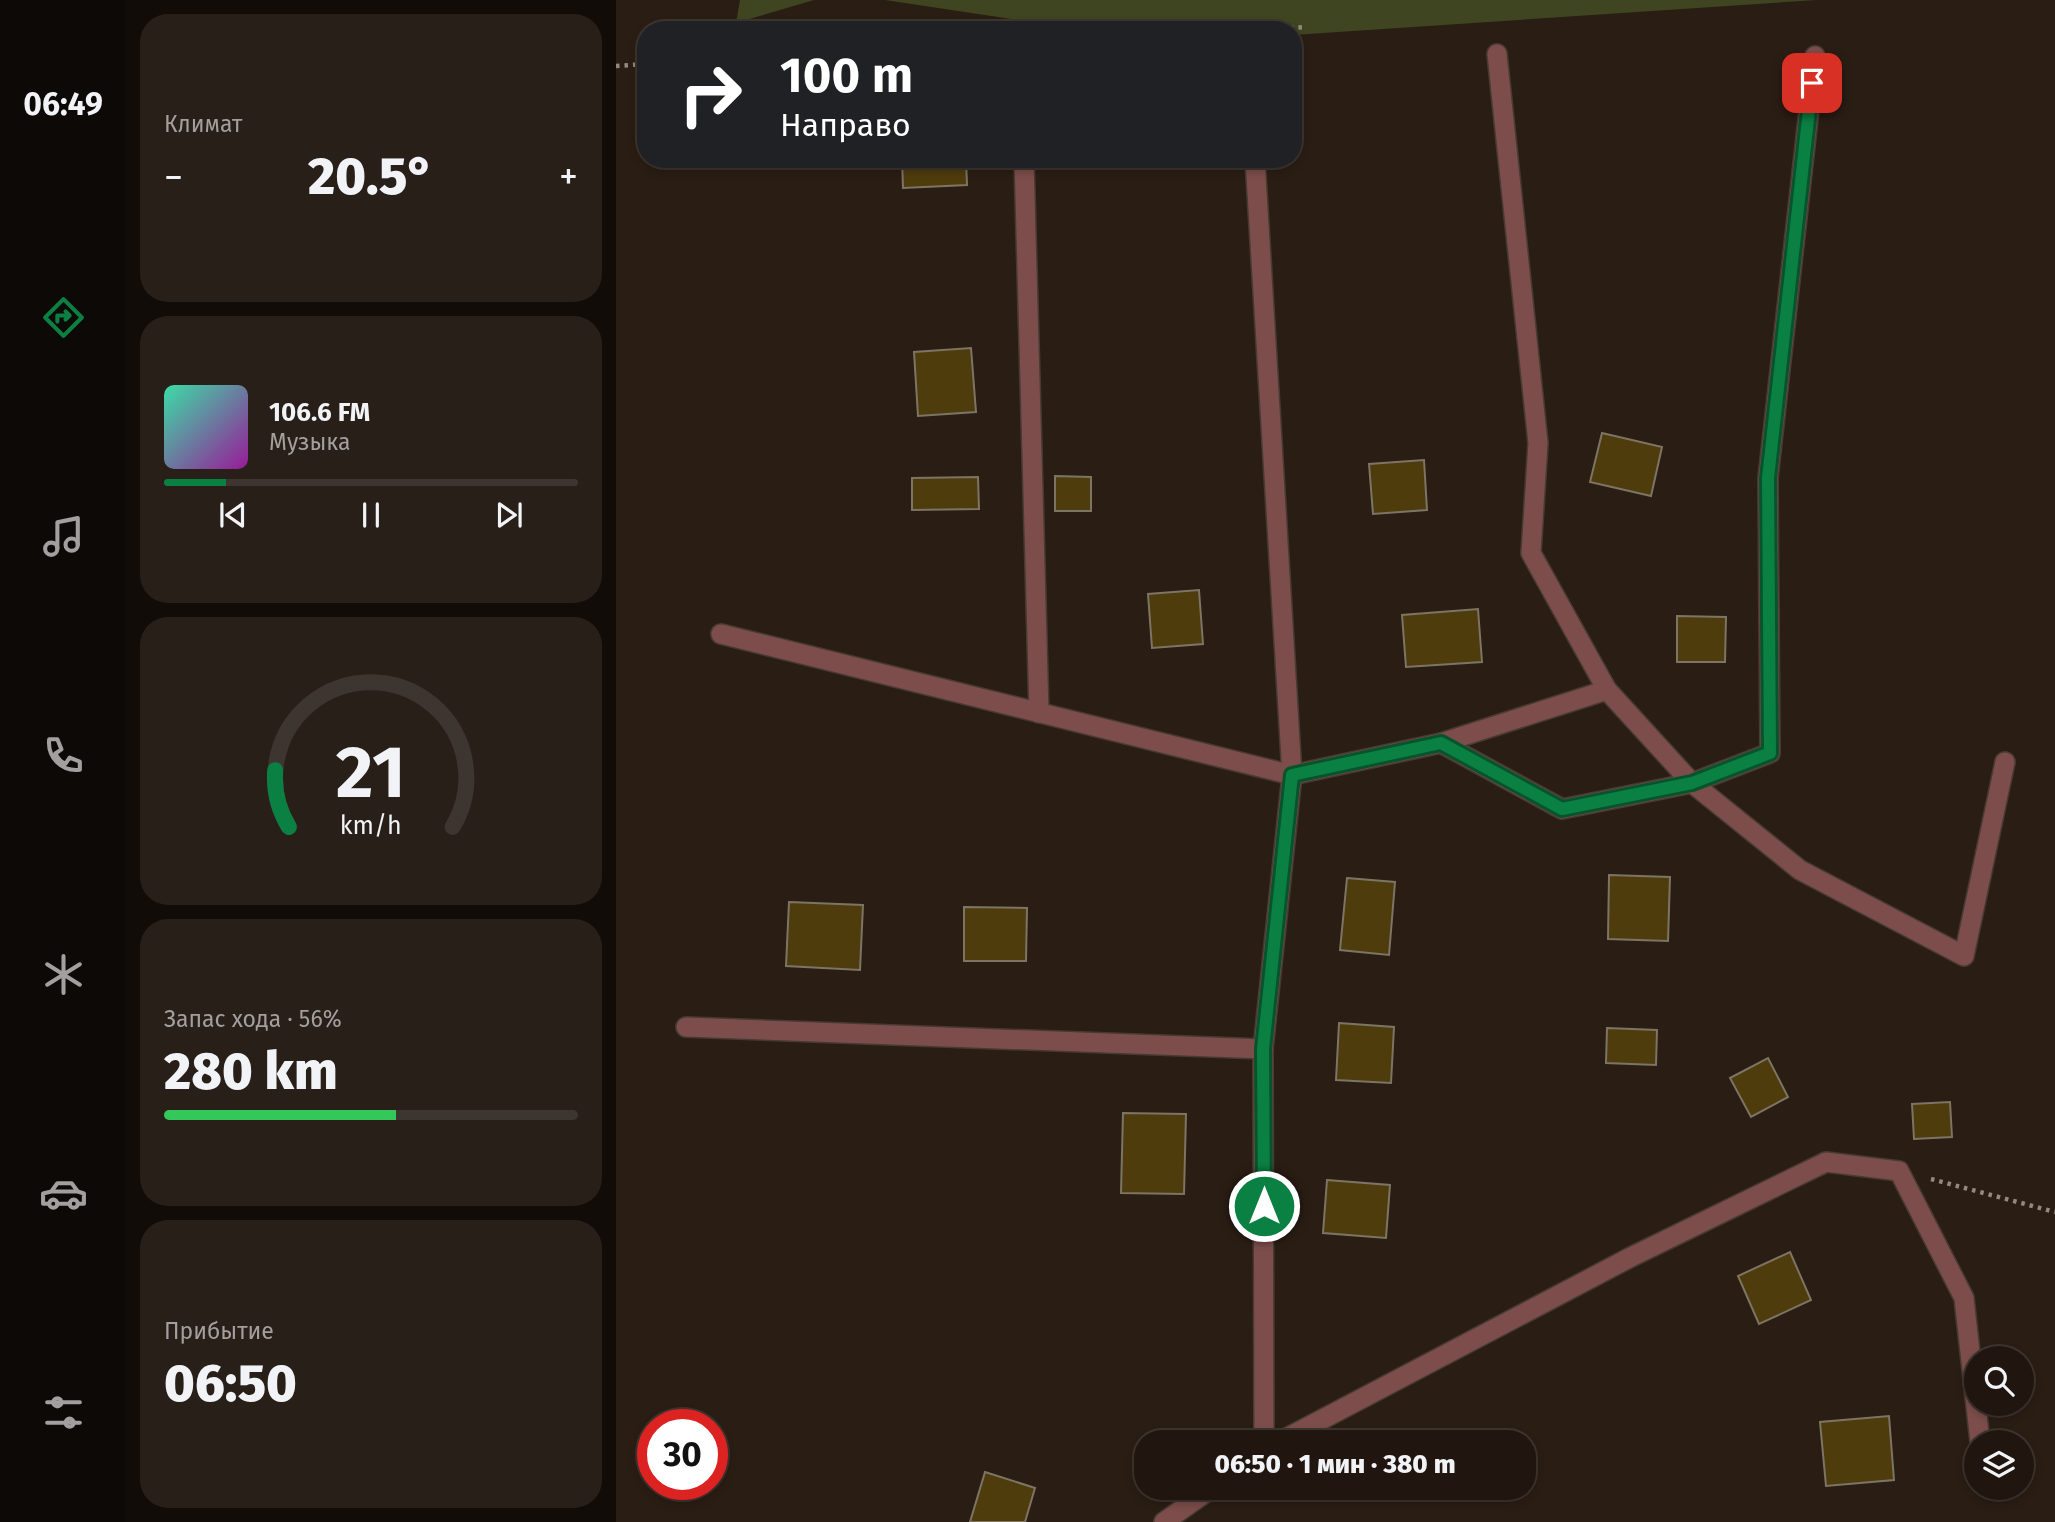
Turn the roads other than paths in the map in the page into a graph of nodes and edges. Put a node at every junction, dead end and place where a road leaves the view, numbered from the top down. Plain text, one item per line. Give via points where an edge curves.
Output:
1 (1497, 54) dead end
2 (1815, 57) dead end
3 (1024, 168) edge
4 (1256, 168) edge
5 (720, 635) dead end
6 (1607, 690) junction
7 (1040, 713) junction
8 (1441, 743) junction
9 (2005, 762) dead end
10 (1292, 775) junction
11 (1692, 783) junction
12 (686, 1027) dead end
13 (1263, 1049) junction
14 (1264, 1430) edge
15 (1302, 1430) edge
16 (1979, 1430) edge
17 (1195, 1500) edge
18 (1164, 1522) edge

1 - 6 street via 1538,443 1531,553
2 - 11 street via 1768,478 1770,753
3 - 7 street
4 - 10 street
5 - 7 street
6 - 8 street
6 - 11 street
7 - 10 street
8 - 10 street
8 - 11 street via 1562,809
9 - 11 street via 1964,956 1800,870
10 - 13 street
12 - 13 street
13 - 14 street
15 - 16 street via 1631,1257 1826,1162 1899,1171 1964,1298
17 - 18 street

